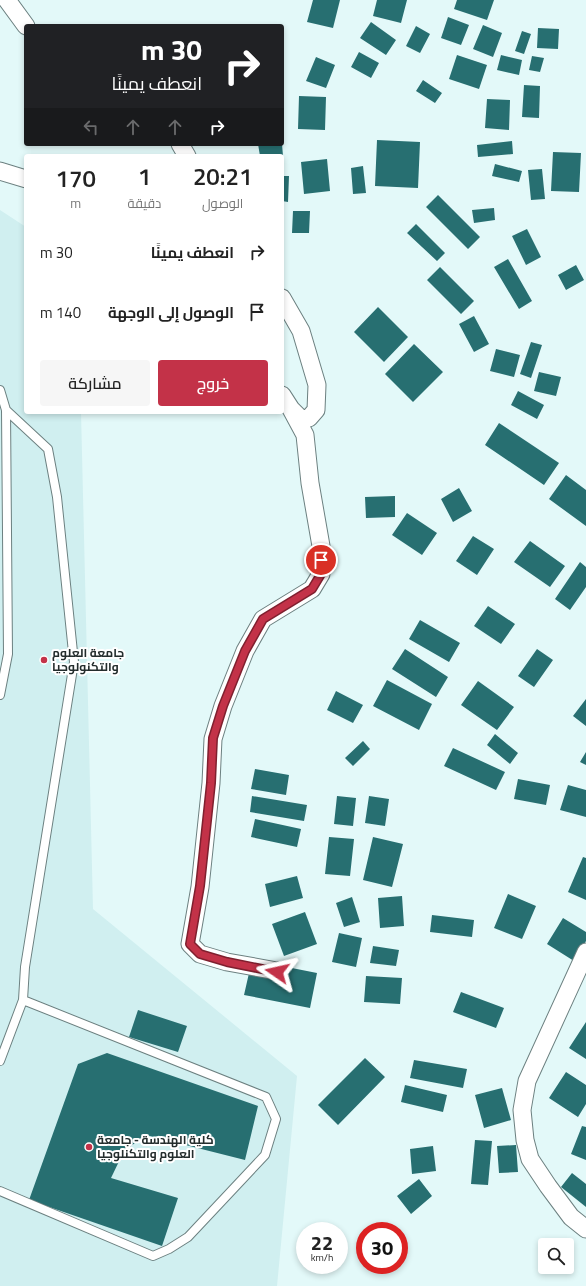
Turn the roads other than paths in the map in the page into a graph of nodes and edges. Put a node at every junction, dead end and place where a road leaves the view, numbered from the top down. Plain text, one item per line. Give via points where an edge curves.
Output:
1 (7, 0) edge
2 (25, 24) edge
3 (0, 171) edge
4 (24, 178) edge
5 (284, 301) edge
6 (0, 390) edge
7 (287, 402) edge
8 (6, 410) junction
9 (0, 695) edge
10 (586, 952) edge
11 (277, 972) dead end
12 (23, 1000) junction
13 (0, 1061) edge
14 (0, 1191) edge
15 (586, 1228) edge

1 - 2 street
3 - 4 street
5 - 7 street via 301,331 318,385 316,410 309,418 301,419
6 - 8 lane
7 - 11 street via 304,435 321,546 321,574 312,589 263,619 245,651 223,706 213,738 200,886 190,944 200,954
8 - 9 lane via 8,654
8 - 12 lane via 48,449 56,497 74,662 25,967
10 - 15 street via 527,1081 522,1110 530,1159 571,1217
12 - 13 lane
12 - 14 lane via 266,1097 276,1119 265,1155 188,1237 153,1256

